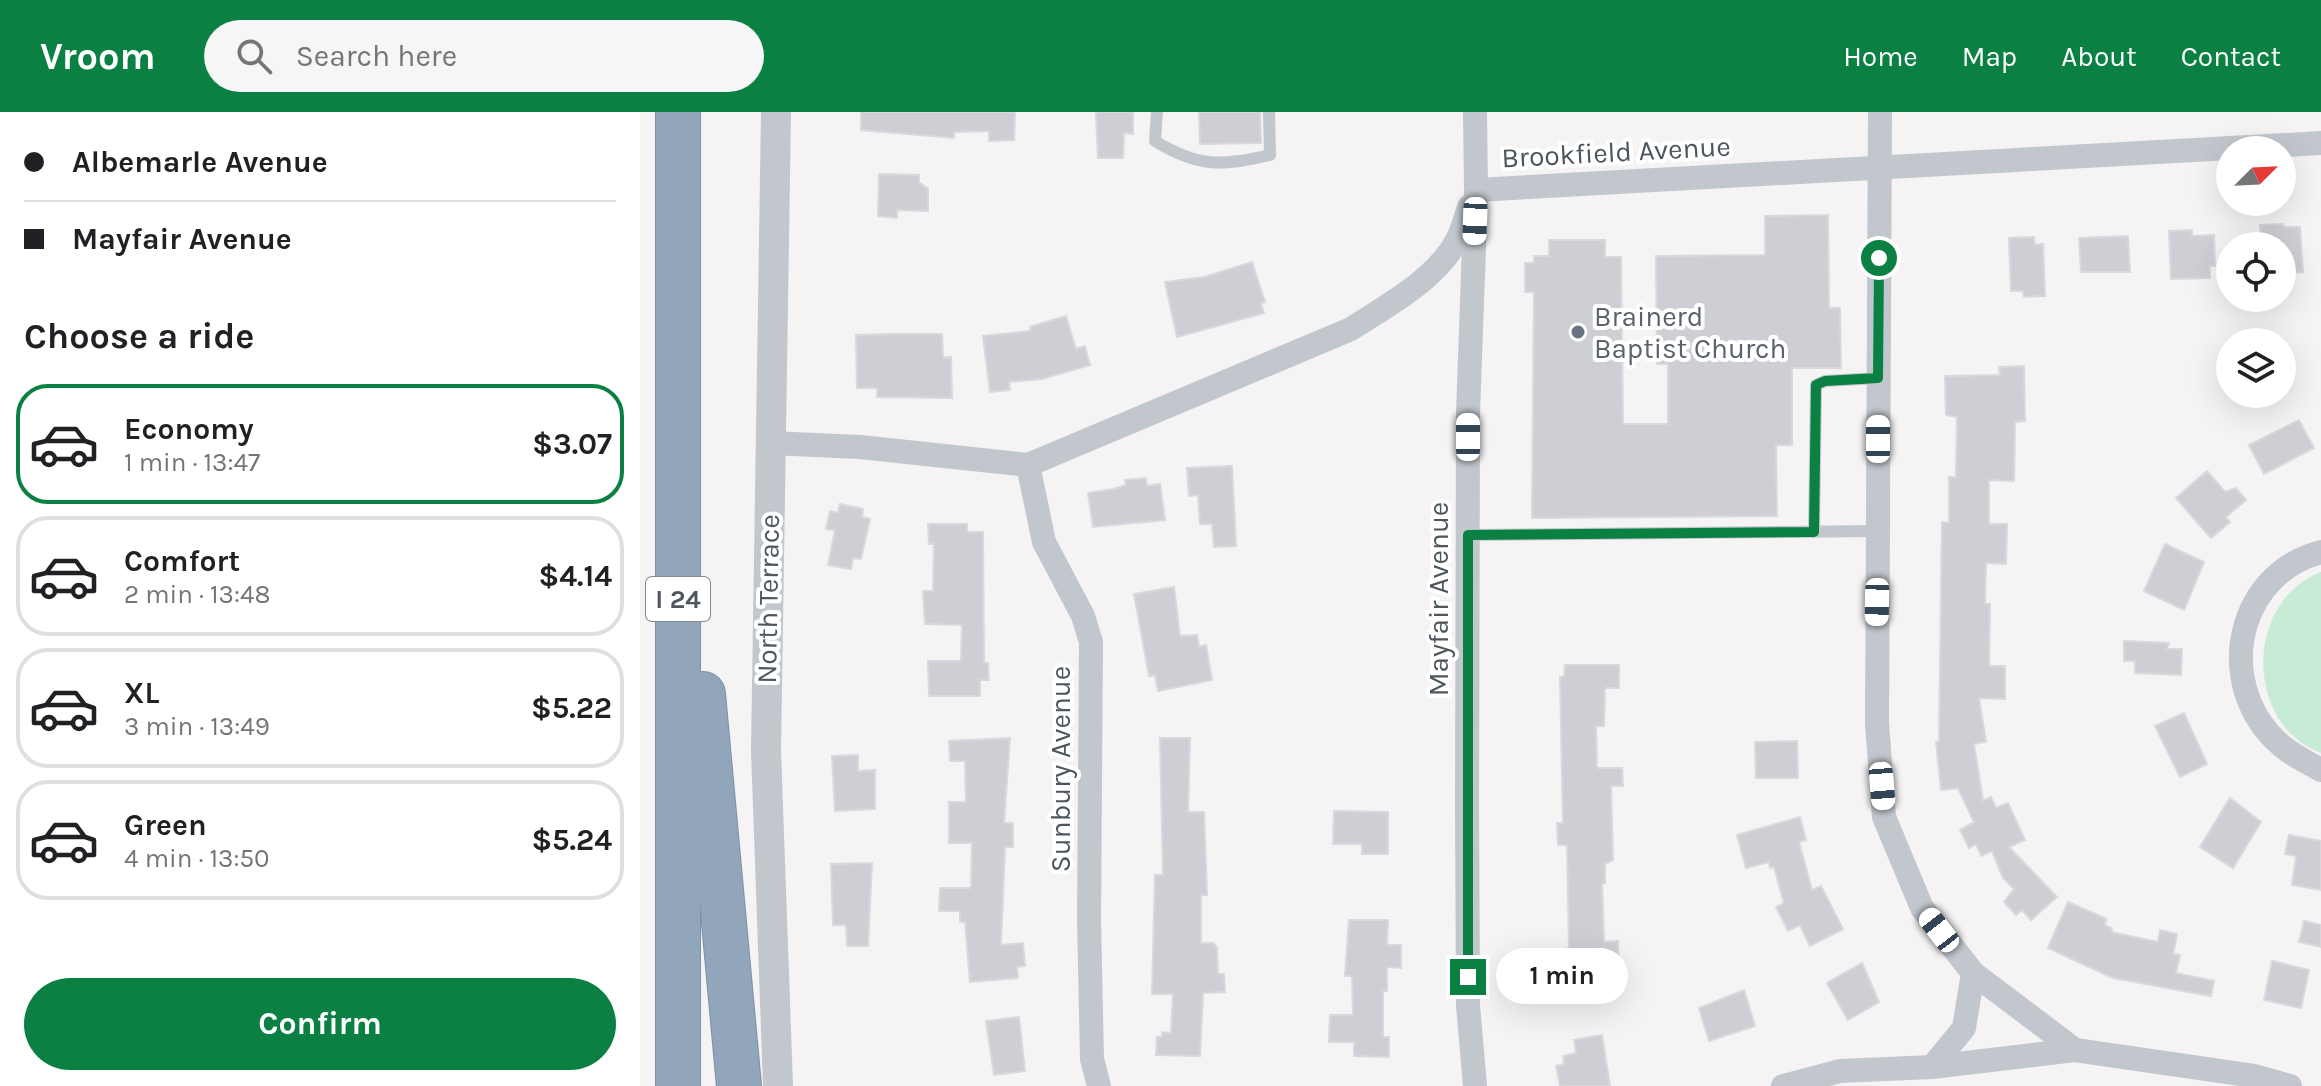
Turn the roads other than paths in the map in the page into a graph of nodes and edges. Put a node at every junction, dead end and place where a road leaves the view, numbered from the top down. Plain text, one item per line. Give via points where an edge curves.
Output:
1 (678, 112) edge
2 (776, 112) edge
3 (1157, 112) edge
4 (1269, 112) edge
5 (1475, 112) edge
6 (1880, 112) edge
7 (2321, 143) edge
8 (1880, 167) junction
9 (1476, 190) junction
10 (1878, 378) junction
11 (678, 417) junction
12 (770, 443) junction
13 (1028, 465) junction
14 (1877, 531) junction
15 (1814, 532) junction
16 (1468, 535) junction
17 (2321, 552) edge
18 (2321, 770) edge
19 (1973, 973) junction
20 (2075, 1050) junction
21 (1932, 1067) junction
22 (678, 1086) edge
23 (739, 1086) edge
24 (778, 1086) edge
25 (1099, 1086) edge
26 (1475, 1086) edge
27 (1783, 1086) edge
28 (2290, 1086) edge

1 - 11 highway, I 24
2 - 12 street, North Terrace
3 - 4 lane via 1155,141 1204,164 1226,165 1270,155
5 - 9 street, Mayfair Avenue
6 - 8 street
7 - 8 street, Brookfield Avenue
8 - 9 street, Brookfield Avenue
8 - 10 street
9 - 13 street, Brookfield Avenue via 1455,243 1433,268 1351,329
9 - 16 street, Mayfair Avenue
10 - 14 street
10 - 15 lane via 1816,385
11 - 22 highway, I 24
11 - 23 highway
12 - 13 street, Brookfield Avenue
12 - 24 street, North Terrace via 766,751
13 - 25 street, Sunbury Avenue via 1044,542 1091,642 1089,935 1092,1059
14 - 15 lane
14 - 19 street via 1877,723 1884,817 1922,908
15 - 16 lane
16 - 26 street, Mayfair Avenue via 1468,1005
17 - 18 street via 2282,571 2255,599 2238,647 2248,698 2262,726 2285,750
19 - 20 street
19 - 21 street via 1964,1028
20 - 21 street
20 - 28 street
21 - 27 street via 1840,1071

